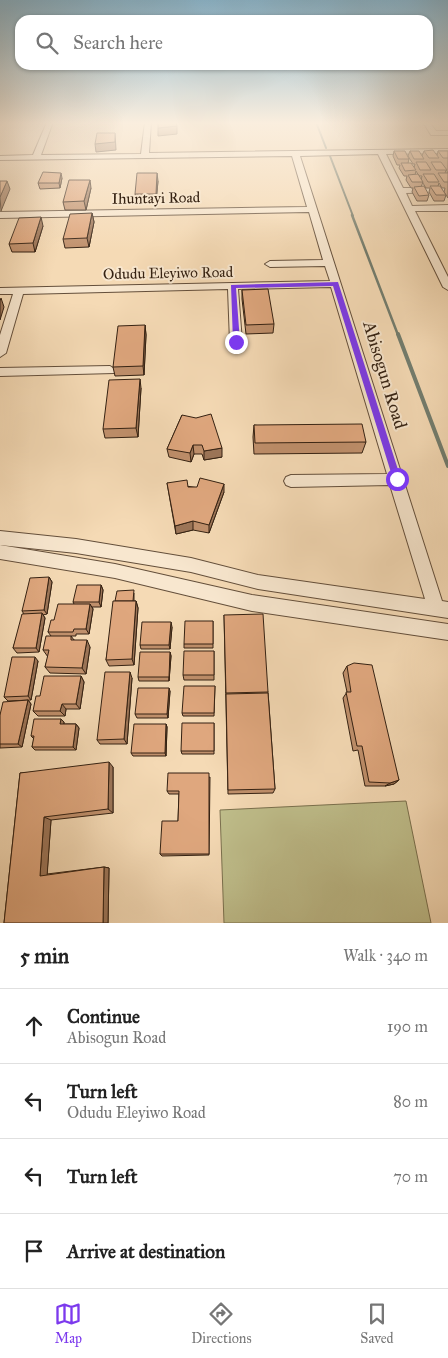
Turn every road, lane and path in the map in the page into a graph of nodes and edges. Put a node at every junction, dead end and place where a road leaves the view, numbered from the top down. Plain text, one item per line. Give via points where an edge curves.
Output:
1 (299, 165) edge
2 (387, 165) edge
3 (398, 167) dead end
4 (388, 168) junction
5 (448, 190) edge
6 (400, 191) junction
7 (448, 208) edge
8 (313, 209) junction
9 (410, 211) junction
10 (448, 212) edge
11 (0, 215) edge
12 (329, 263) junction
13 (270, 264) dead end
14 (336, 284) junction
15 (233, 286) junction
16 (448, 288) edge
17 (0, 291) edge
18 (19, 291) junction
19 (236, 342) dead end
20 (0, 353) edge
21 (110, 370) dead end
22 (0, 372) edge
23 (397, 479) junction
24 (291, 482) dead end
25 (0, 538) edge
26 (0, 552) edge
27 (258, 582) junction
28 (252, 603) junction
29 (442, 610) edge
30 (448, 632) edge

1 - 8 street, Abisogun Road
2 - 4 street
3 - 4 street
4 - 6 street
5 - 6 street
6 - 9 street
7 - 9 street
8 - 11 street, Ihuntayi Road
8 - 12 street, Abisogun Road
9 - 10 street
9 - 16 street
12 - 13 street
12 - 14 street, Abisogun Road
14 - 15 street, Odudu Eleyiwo Road
14 - 23 street, Abisogun Road
15 - 18 street, Odudu Eleyiwo Road
15 - 19 street
17 - 18 street, Odudu Eleyiwo Road
18 - 20 street
21 - 22 street
23 - 24 street
23 - 29 street, Abisogun Road
25 - 27 street via 76,546 191,565
26 - 28 street via 115,571
27 - 28 street
27 - 29 street
28 - 30 street

